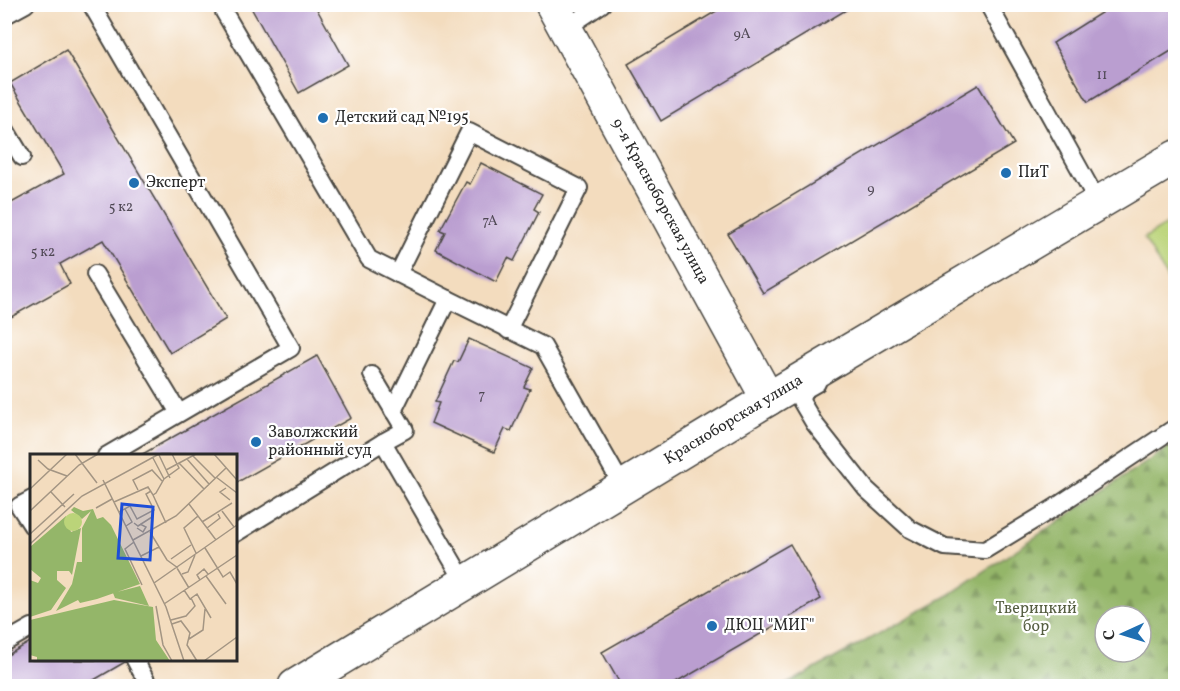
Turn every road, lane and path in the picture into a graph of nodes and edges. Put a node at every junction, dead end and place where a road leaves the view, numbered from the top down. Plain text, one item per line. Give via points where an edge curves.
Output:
1 (26, 4) edge
2 (91, 4) edge
3 (602, 4) edge
4 (988, 4) edge
5 (224, 12) dead end
6 (4, 16) edge
7 (559, 16) edge
8 (4, 127) edge
9 (22, 157) dead end
10 (1176, 157) edge
11 (1098, 202) junction
12 (95, 274) dead end
13 (398, 274) junction
14 (941, 296) junction
15 (448, 299) junction
16 (508, 330) junction
17 (372, 375) dead end
18 (768, 399) junction
19 (393, 411) junction
20 (179, 413) junction
21 (1176, 427) edge
22 (383, 442) junction
23 (109, 454) edge
24 (623, 487) junction
25 (30, 500) edge
26 (30, 523) edge
27 (237, 532) edge
28 (465, 583) junction
29 (30, 628) edge
30 (4, 643) edge
31 (136, 661) edge
32 (149, 687) edge
33 (295, 687) edge

1 - 6 lane
2 - 20 lane via 291,348
3 - 7 lane
4 - 11 lane
5 - 13 lane via 369,259
7 - 18 street, 9-я Красноборская улица
8 - 9 lane
10 - 11 street, Красноборская улица
11 - 14 street, Красноборская улица
12 - 20 lane
13 - 15 lane
13 - 16 lane via 469,132 489,142 579,188
14 - 18 street, Красноборская улица
14 - 21 lane via 931,316 803,391 801,401 866,489 910,530 945,547 986,550
15 - 16 lane
15 - 19 lane
16 - 24 lane via 543,346
17 - 19 lane
18 - 24 street, Красноборская улица
19 - 22 lane via 405,430
20 - 23 lane
22 - 27 lane
22 - 28 lane
24 - 28 street, Красноборская улица
25 - 26 lane via 19,506
28 - 33 street, Красноборская улица
29 - 30 lane
31 - 32 lane

